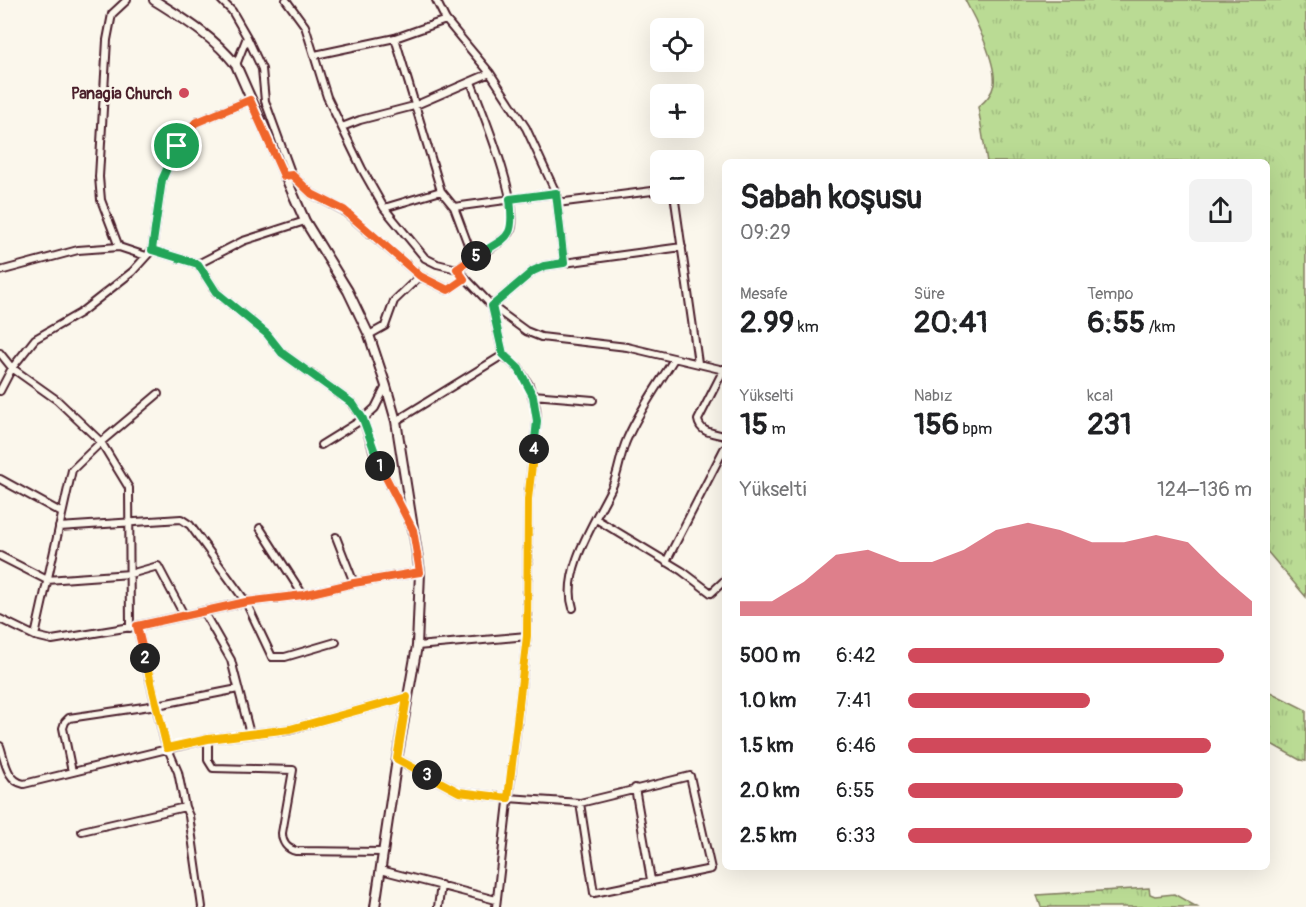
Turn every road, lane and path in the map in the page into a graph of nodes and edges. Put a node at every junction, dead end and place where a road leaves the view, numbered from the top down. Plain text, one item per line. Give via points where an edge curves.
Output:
1 (127, 0) edge
2 (154, 0) edge
3 (221, 0) edge
4 (286, 0) edge
5 (436, 0) edge
6 (446, 20) junction
7 (248, 37) junction
8 (395, 38) junction
9 (315, 55) junction
10 (236, 65) junction
11 (490, 73) junction
12 (471, 82) junction
13 (250, 100) junction
14 (414, 106) junction
15 (342, 128) junction
16 (288, 175) junction
17 (441, 191) junction
18 (650, 191) edge
19 (556, 193) junction
20 (510, 199) junction
21 (557, 203) junction
22 (676, 204) edge
23 (454, 207) junction
24 (384, 208) junction
25 (305, 221) junction
26 (682, 246) junction
27 (119, 247) junction
28 (152, 250) junction
29 (146, 256) junction
30 (472, 258) junction
31 (564, 263) junction
32 (198, 264) junction
33 (457, 269) junction
34 (0, 271) edge
35 (420, 276) junction
36 (464, 279) junction
37 (492, 306) junction
38 (369, 335) junction
39 (0, 353) edge
40 (503, 354) junction
41 (674, 359) junction
42 (698, 363) junction
43 (12, 368) junction
44 (722, 369) edge
45 (722, 374) edge
46 (386, 386) junction
47 (0, 391) edge
48 (158, 394) dead end
49 (533, 396) junction
50 (593, 400) dead end
51 (363, 419) junction
52 (396, 421) junction
53 (722, 435) edge
54 (101, 442) junction
55 (321, 445) dead end
56 (722, 453) edge
57 (0, 479) edge
58 (62, 513) junction
59 (596, 519) junction
60 (131, 523) junction
61 (59, 527) junction
62 (260, 528) dead end
63 (413, 530) junction
64 (336, 537) dead end
65 (0, 556) edge
66 (666, 562) junction
67 (420, 572) junction
68 (130, 574) junction
69 (47, 580) junction
70 (354, 583) junction
71 (722, 583) edge
72 (303, 595) junction
73 (246, 602) junction
74 (573, 608) dead end
75 (203, 611) junction
76 (184, 615) junction
77 (0, 619) edge
78 (133, 627) junction
79 (35, 636) junction
80 (527, 636) junction
81 (336, 642) dead end
82 (417, 646) junction
83 (238, 689) junction
84 (407, 697) junction
85 (157, 705) junction
86 (250, 734) junction
87 (208, 739) junction
88 (0, 746) edge
89 (167, 748) junction
90 (397, 759) junction
91 (72, 772) junction
92 (636, 788) junction
93 (508, 798) junction
94 (580, 803) junction
95 (185, 807) junction
96 (82, 831) dead end
97 (383, 852) junction
98 (381, 870) junction
99 (651, 880) junction
100 (441, 885) junction
101 (496, 904) edge
102 (202, 907) edge
103 (375, 907) edge
104 (438, 907) edge

1 - 27 street via 112,14 107,40 99,177 101,200
2 - 10 street via 193,25
3 - 7 street
4 - 9 street via 305,26
5 - 6 street
6 - 8 street
6 - 11 street
7 - 10 street
7 - 16 street via 262,69 265,101
8 - 9 street
8 - 14 street
9 - 15 street via 327,97
10 - 13 street
11 - 12 street
11 - 19 street via 526,128
12 - 14 street
12 - 20 street
13 - 16 street
13 - 28 street via 195,123 177,146 162,180
14 - 15 street
14 - 17 street
15 - 24 street
16 - 25 street
16 - 35 street via 312,194 344,210
17 - 23 street
17 - 24 street
18 - 21 street
19 - 20 street
19 - 21 street
20 - 23 street
20 - 30 street via 513,221 508,234
21 - 31 street
22 - 26 street
23 - 30 street
24 - 33 street via 425,258
25 - 32 street via 243,241
25 - 38 street via 348,291
26 - 31 street
26 - 42 street
27 - 29 street
27 - 34 street via 78,250
28 - 29 street
28 - 32 street
29 - 43 street via 80,313 35,339
30 - 33 street
31 - 37 street via 533,271
32 - 51 street via 216,292 267,334 282,353 353,404
33 - 36 street
35 - 36 street via 448,290
35 - 38 street via 394,301 385,326
36 - 37 street
37 - 40 street
37 - 41 street via 532,335 627,347
38 - 46 street
39 - 43 street
40 - 49 street via 519,369
40 - 52 street
41 - 42 street
41 - 59 street via 627,438 613,485
42 - 44 street
43 - 47 street
43 - 54 street via 57,400
45 - 53 street via 698,420 704,430
46 - 51 street via 375,408
46 - 52 street
48 - 54 street
49 - 50 street
49 - 80 street via 537,421 528,499
51 - 55 street
51 - 63 street via 375,456
52 - 63 street
54 - 58 street via 72,470
54 - 60 street via 129,488
56 - 66 street
57 - 58 street
58 - 61 street
59 - 66 street
59 - 74 street via 575,564 570,589
60 - 61 street
60 - 68 street
60 - 73 street via 176,518 186,521
61 - 69 street
62 - 72 street
63 - 67 street
64 - 70 street
65 - 69 street
66 - 71 street via 711,593
67 - 70 street
67 - 82 street
68 - 69 street
68 - 76 street via 158,566
68 - 78 street
69 - 79 street
70 - 72 street
72 - 73 street
73 - 75 street
73 - 81 street via 272,657
75 - 76 street
75 - 83 street via 231,660
76 - 78 street
77 - 79 street
78 - 79 street via 52,640
78 - 85 street
80 - 82 street
80 - 93 street
82 - 84 street
83 - 85 street
83 - 86 street
84 - 86 street via 290,729
84 - 90 street
85 - 89 street
85 - 91 street via 67,720 63,728
86 - 87 street
87 - 89 street
87 - 97 street via 208,760 213,768 293,770 282,833 288,847
88 - 91 street via 10,776 20,783
89 - 91 street
89 - 95 street via 180,778
90 - 93 street via 459,792
90 - 97 street
92 - 94 street
92 - 99 street
92 - 99 street via 690,776 711,869
93 - 94 street
93 - 101 street
94 - 99 street via 594,893
95 - 96 street
95 - 102 street
97 - 98 street
98 - 100 street
98 - 103 street
100 - 101 street
100 - 104 street

